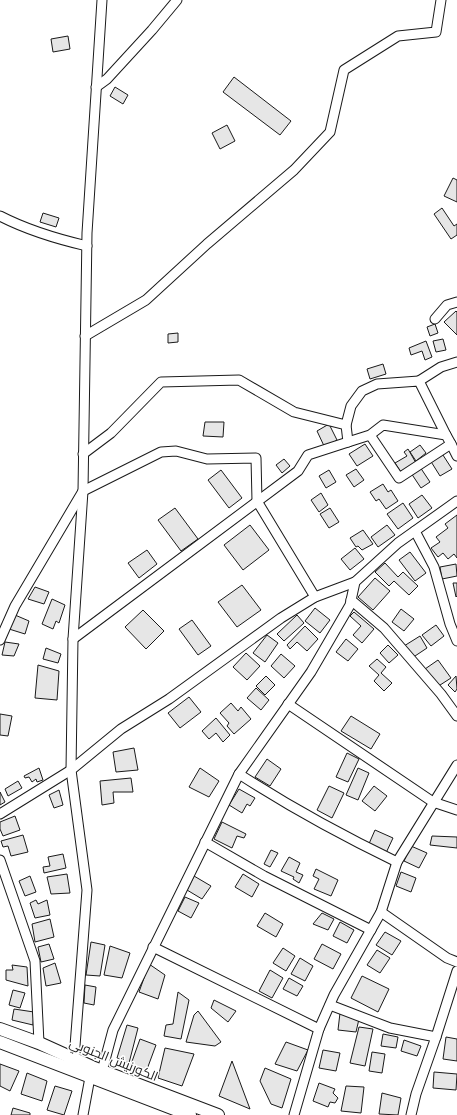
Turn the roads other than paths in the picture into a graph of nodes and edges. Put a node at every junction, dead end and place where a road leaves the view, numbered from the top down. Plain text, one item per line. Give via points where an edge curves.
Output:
1 (102, 0) edge
2 (177, 0) edge
3 (441, 0) edge
4 (96, 87) junction
5 (0, 216) edge
6 (87, 246) junction
7 (457, 302) edge
8 (434, 319) dead end
9 (85, 336) junction
10 (457, 362) edge
11 (419, 381) junction
12 (346, 426) junction
13 (370, 435) junction
14 (446, 435) junction
15 (348, 442) junction
16 (451, 444) junction
17 (83, 454) junction
18 (457, 456) edge
19 (82, 492) junction
20 (257, 501) junction
21 (457, 501) edge
22 (415, 531) junction
23 (355, 582) junction
24 (315, 597) junction
25 (351, 600) junction
26 (73, 639) junction
27 (0, 640) edge
28 (457, 641) edge
29 (288, 704) junction
30 (457, 716) edge
31 (457, 764) edge
32 (71, 770) junction
33 (239, 774) junction
34 (433, 802) junction
35 (457, 810) edge
36 (0, 814) edge
37 (205, 842) junction
38 (0, 860) edge
39 (397, 862) junction
40 (381, 912) junction
41 (371, 930) junction
42 (153, 947) junction
43 (457, 962) edge
44 (457, 971) edge
45 (330, 1005) junction
46 (0, 1029) edge
47 (319, 1029) junction
48 (436, 1037) junction
49 (0, 1042) edge
50 (39, 1043) junction
51 (74, 1059) junction
52 (95, 1071) junction
53 (83, 1115) edge
54 (190, 1115) edge
55 (218, 1115) edge
56 (294, 1115) edge
57 (411, 1115) edge

1 - 4 street
2 - 4 street via 107,79
3 - 9 street via 436,32 398,36 344,70 330,132 294,170 146,300
4 - 6 street
5 - 6 street via 16,224
6 - 9 street
7 - 8 street via 448,305
9 - 17 street
10 - 11 street via 441,367
11 - 12 street via 377,384 362,391 351,406
11 - 14 street
12 - 15 street
12 - 17 street via 294,412 239,380 161,382 111,433
13 - 14 street via 383,425
13 - 15 street
13 - 16 street via 399,478
14 - 16 street
15 - 20 street via 308,455 298,471
16 - 18 street
17 - 19 street
19 - 20 street via 161,452 176,451 207,459 256,458
19 - 26 street
19 - 27 street via 16,606
20 - 24 street
20 - 26 street
21 - 22 street
22 - 23 street
22 - 28 street via 434,567
23 - 24 street
23 - 25 street
24 - 32 street via 281,618 169,699 121,729
25 - 29 street via 311,672
25 - 30 street via 384,628
26 - 32 street
29 - 33 street
29 - 34 street
31 - 34 street
32 - 36 street
32 - 51 street via 88,890
33 - 37 street
33 - 39 street via 281,801
34 - 35 street
34 - 39 street
37 - 41 street via 264,876
37 - 42 street
38 - 50 street via 35,961
39 - 40 street
40 - 41 street
40 - 43 street via 447,958
41 - 45 street
42 - 47 street
42 - 52 street
44 - 48 street
45 - 47 street
45 - 48 street via 390,1028
46 - 50 main road, الكورنيش الجنوبي
47 - 56 street
48 - 57 street
49 - 52 main road, الكورنيش الجنوبي
50 - 51 main road, الكورنيش الجنوبي
51 - 52 main road, الكورنيش الجنوبي
52 - 53 street
52 - 54 main road, الكورنيش الجنوبي
52 - 55 main road, الكورنيش الجنوبي

